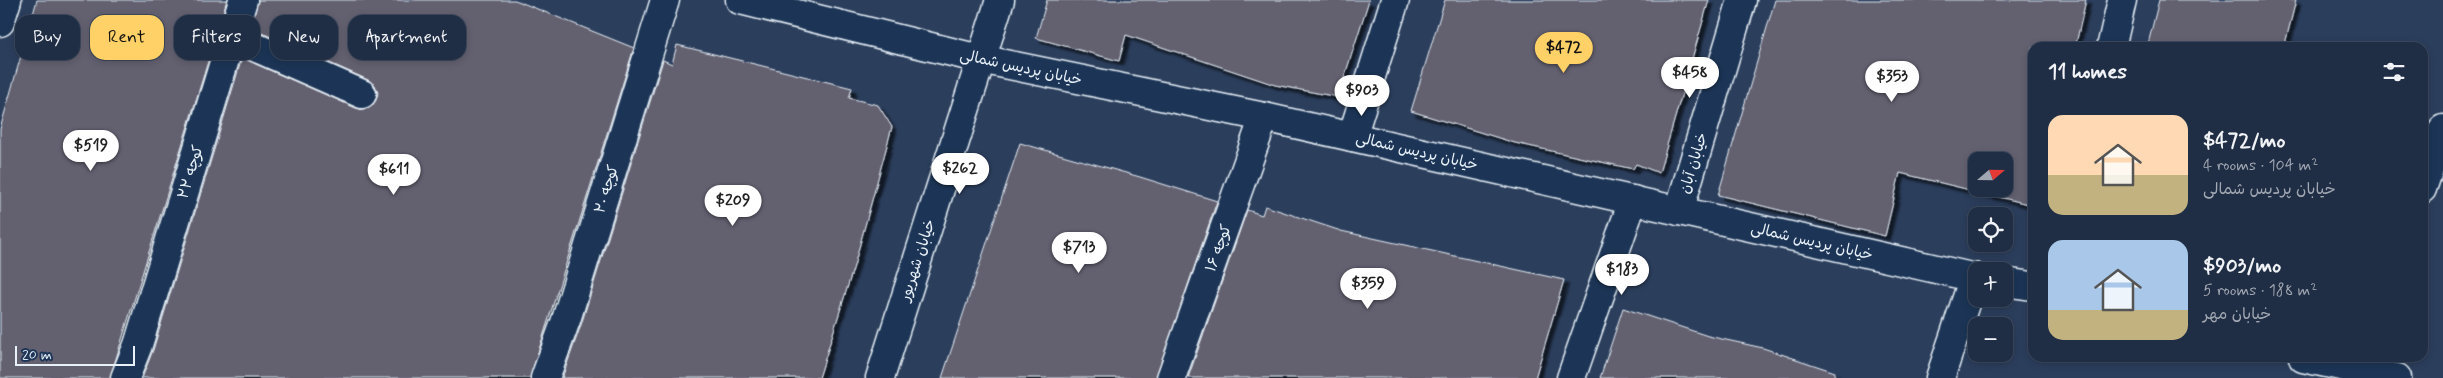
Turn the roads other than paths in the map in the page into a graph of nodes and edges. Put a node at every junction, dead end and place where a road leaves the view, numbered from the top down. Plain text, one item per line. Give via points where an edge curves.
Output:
1 (7, 0) edge
2 (243, 0) edge
3 (665, 0) edge
4 (740, 0) edge
5 (1000, 0) edge
6 (1395, 0) edge
7 (1742, 0) edge
8 (2122, 0) edge
9 (239, 15) edge
10 (0, 22) edge
11 (2112, 42) edge
12 (260, 49) edge
13 (980, 59) junction
14 (225, 60) edge
15 (362, 94) dead end
16 (1264, 117) junction
17 (2443, 129) edge
18 (1352, 137) junction
19 (2428, 172) edge
20 (1633, 200) junction
21 (1679, 211) junction
22 (1968, 276) edge
23 (2013, 283) edge
24 (2028, 285) edge
25 (1968, 298) edge
26 (2362, 364) edge
27 (2312, 366) edge
28 (125, 378) edge
29 (546, 378) edge
30 (880, 378) edge
31 (1171, 378) edge
32 (1571, 378) edge
33 (1940, 378) edge
34 (2398, 378) edge

1 - 10 street
2 - 9 street, کوچه ۲۲
3 - 29 street, کوچه ۲۰
4 - 13 street, خیابان پردیس شمالی
5 - 13 street, خیابان شهریور
6 - 18 street
7 - 21 street, خیابان آبان
8 - 11 street
12 - 15 street
13 - 16 street, خیابان پردیس شمالی
13 - 30 street, خیابان شهریور
14 - 28 street, کوچه ۲۲ via 138,345
16 - 18 street, خیابان پردیس شمالی
16 - 31 street, کوچه ۱۶
17 - 19 street
18 - 20 street, خیابان پردیس شمالی
20 - 21 street, خیابان پردیس شمالی
20 - 32 street
21 - 22 street, خیابان پردیس شمالی
23 - 24 street
25 - 33 street
26 - 27 street
26 - 34 street

